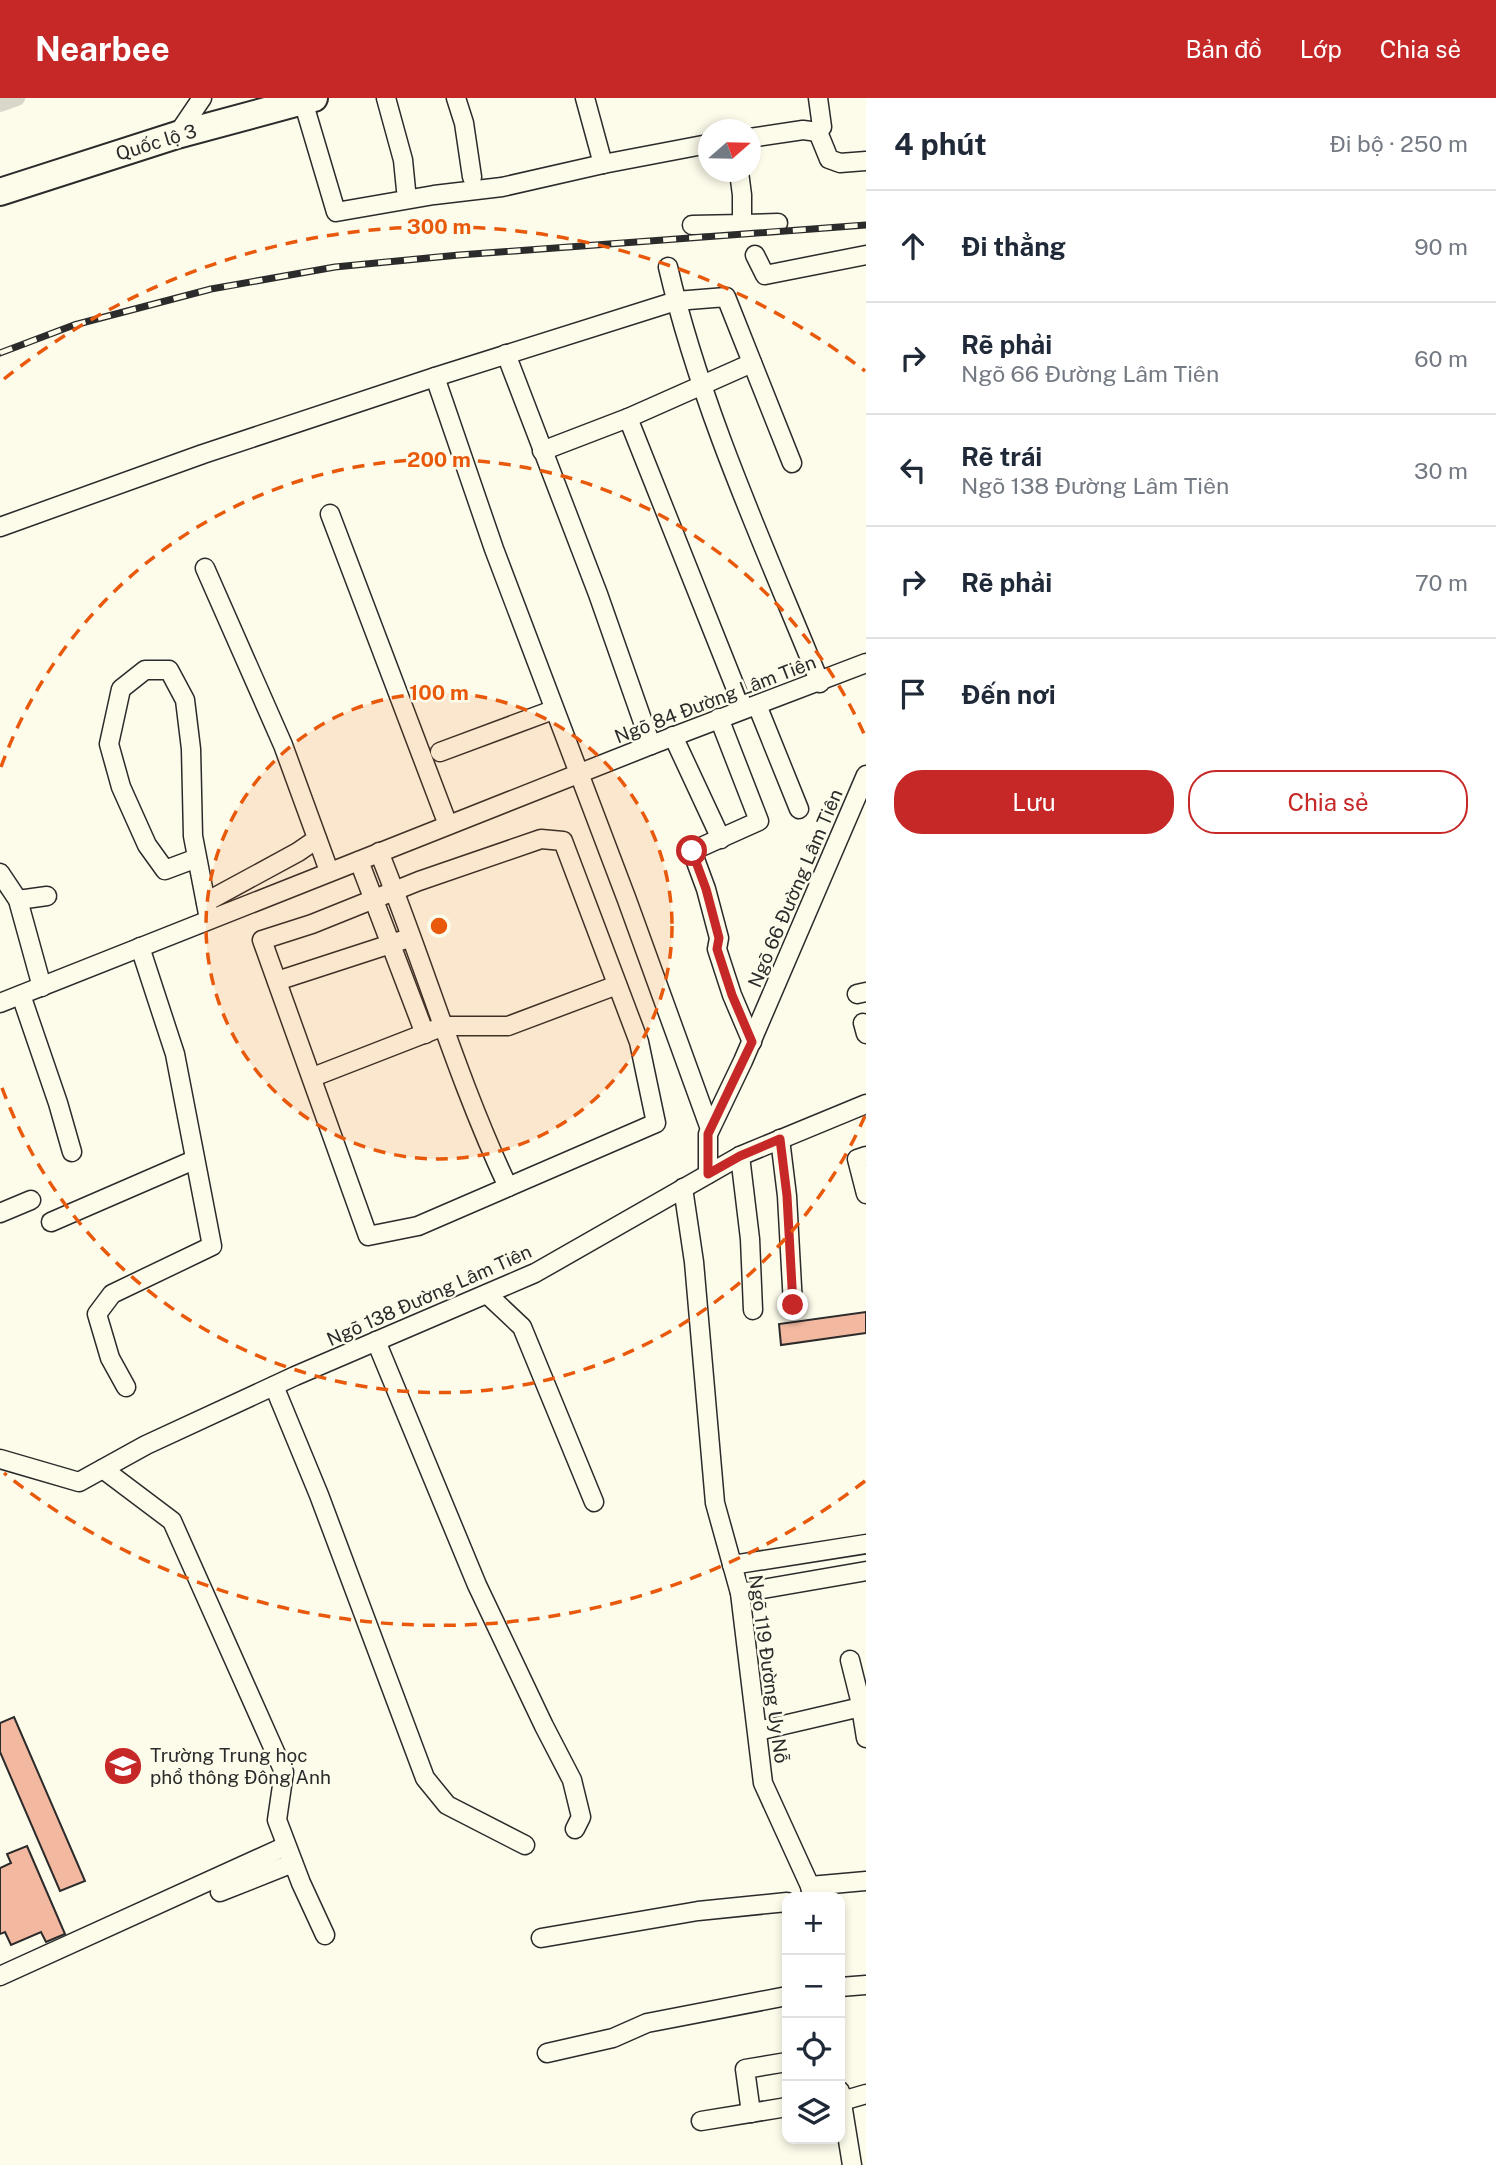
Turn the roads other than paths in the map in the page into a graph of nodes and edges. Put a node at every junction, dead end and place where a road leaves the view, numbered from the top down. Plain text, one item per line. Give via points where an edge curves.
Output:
1 (202, 98) edge
2 (386, 98) edge
3 (456, 98) edge
4 (584, 98) edge
5 (818, 98) edge
6 (308, 100) edge
7 (818, 132) junction
8 (177, 135) junction
9 (761, 136) edge
10 (698, 146) edge
11 (866, 161) edge
12 (603, 164) junction
13 (472, 177) dead end
14 (740, 182) edge
15 (406, 190) dead end
16 (0, 192) edge
17 (778, 223) dead end
18 (742, 224) junction
19 (692, 225) dead end
20 (755, 255) dead end
21 (866, 255) edge
22 (668, 267) dead end
23 (676, 301) junction
24 (506, 354) junction
25 (752, 363) junction
26 (435, 377) junction
27 (703, 383) junction
28 (628, 418) junction
29 (542, 451) junction
30 (792, 463) dead end
31 (330, 514) dead end
32 (0, 527) edge
33 (205, 568) dead end
34 (866, 663) edge
35 (820, 682) junction
36 (750, 707) junction
37 (553, 710) junction
38 (719, 719) junction
39 (673, 736) junction
40 (651, 744) junction
41 (440, 752) dead end
42 (578, 775) junction
43 (866, 775) edge
44 (799, 809) dead end
45 (448, 825) junction
46 (317, 839) junction
47 (721, 839) junction
48 (379, 852) junction
49 (197, 858) junction
50 (359, 861) junction
51 (329, 871) junction
52 (0, 873) edge
53 (395, 891) junction
54 (47, 896) dead end
55 (373, 899) junction
56 (18, 900) junction
57 (207, 910) junction
58 (412, 936) junction
59 (392, 944) junction
60 (140, 947) junction
61 (277, 981) junction
62 (617, 985) junction
63 (42, 987) junction
64 (21, 995) junction
65 (0, 1003) edge
66 (444, 1026) junction
67 (425, 1034) junction
68 (752, 1042) junction
69 (313, 1077) junction
70 (866, 1104) edge
71 (710, 1129) junction
72 (780, 1139) junction
73 (72, 1152) dead end
74 (740, 1156) junction
75 (866, 1156) edge
76 (194, 1160) junction
77 (708, 1174) junction
78 (865, 1184) edge
79 (508, 1187) junction
80 (683, 1188) junction
81 (31, 1200) dead end
82 (0, 1213) edge
83 (51, 1222) dead end
84 (486, 1294) junction
85 (793, 1305) dead end
86 (753, 1310) dead end
87 (376, 1341) junction
88 (274, 1385) junction
89 (126, 1387) dead end
90 (0, 1459) edge
91 (103, 1469) junction
92 (594, 1502) dead end
93 (866, 1544) edge
94 (733, 1564) junction
95 (866, 1571) edge
96 (740, 1593) junction
97 (850, 1660) dead end
98 (863, 1702) edge
99 (758, 1731) junction
100 (866, 1738) edge
101 (575, 1829) dead end
102 (525, 1845) dead end
103 (290, 1854) junction
104 (866, 1881) edge
105 (811, 1891) edge
106 (219, 1892) dead end
107 (782, 1903) edge
108 (325, 1935) dead end
109 (541, 1938) dead end
110 (0, 1976) edge
111 (866, 1985) edge
112 (845, 1987) edge
113 (782, 1997) edge
114 (547, 2053) dead end
115 (782, 2063) edge
116 (866, 2094) edge
117 (845, 2096) edge
118 (782, 2108) edge
119 (751, 2113) junction
120 (701, 2120) dead end
121 (845, 2125) edge
122 (852, 2165) edge

1 - 8 street
2 - 15 street
3 - 13 street
4 - 12 street
5 - 7 street via 822,127
6 - 8 highway, Quốc lộ 3
6 - 12 street via 337,212 502,187
7 - 9 street
7 - 11 street via 830,159
8 - 16 highway, Quốc lộ 3
10 - 12 street
14 - 18 street
17 - 18 street
18 - 19 street
20 - 21 street via 765,275
22 - 23 street
23 - 24 street
23 - 25 street via 726,296
23 - 27 street
24 - 26 street
24 - 29 street
25 - 27 street
25 - 30 street
26 - 32 street
26 - 37 street
27 - 28 street
27 - 35 street
28 - 29 street
28 - 36 street
29 - 40 street
31 - 45 street
33 - 46 street via 283,745
34 - 35 street, Ngõ 84 Đường Lâm Tiên
35 - 36 street, Ngõ 84 Đường Lâm Tiên
36 - 38 street, Ngõ 84 Đường Lâm Tiên
36 - 44 street
37 - 41 street
37 - 42 street
38 - 39 street, Ngõ 84 Đường Lâm Tiên
38 - 47 street via 759,821
39 - 40 street, Ngõ 84 Đường Lâm Tiên
39 - 47 street
40 - 42 street, Ngõ 84 Đường Lâm Tiên
42 - 45 street, Ngõ 84 Đường Lâm Tiên
42 - 71 street
43 - 68 street, Ngõ 66 Đường Lâm Tiên
45 - 48 street, Ngõ 84 Đường Lâm Tiên
46 - 51 street
46 - 57 street
47 - 68 street via 692,851 719,938 717,949
48 - 50 street, Ngõ 84 Đường Lâm Tiên
48 - 53 street
49 - 49 street via 185,700 169,670 145,670 121,689 108,744 147,845 165,870
49 - 57 street
50 - 51 street, Ngõ 84 Đường Lâm Tiên
50 - 55 street
51 - 57 street, Ngõ 84 Đường Lâm Tiên
52 - 56 street
53 - 55 street
53 - 58 street
53 - 62 street via 541,839 563,841
54 - 56 street
55 - 59 street
55 - 61 street via 262,940
56 - 63 street
57 - 60 street
58 - 59 street
58 - 66 street
59 - 61 street
59 - 67 street
60 - 63 street
60 - 76 street via 175,1054
61 - 69 street
62 - 66 street via 508,1026
62 - 79 street via 639,1042 656,1123
63 - 64 street
64 - 65 street
64 - 73 street
66 - 67 street
66 - 79 street via 482,1133
67 - 69 street
68 - 71 street, Ngõ 66 Đường Lâm Tiên
69 - 79 street via 368,1236 418,1226
70 - 72 street, Ngõ 138 Đường Lâm Tiên
71 - 77 street, Ngõ 66 Đường Lâm Tiên
72 - 74 street, Ngõ 138 Đường Lâm Tiên
72 - 85 street
74 - 77 street, Ngõ 138 Đường Lâm Tiên
74 - 86 street
75 - 78 street via 857,1159
76 - 83 street
76 - 89 street via 212,1246 112,1294 97,1314 110,1358
77 - 80 street, Ngõ 138 Đường Lâm Tiên
80 - 84 street, Ngõ 138 Đường Lâm Tiên via 535,1273
80 - 94 street, Ngõ 119 Đường Uy Nỗ via 715,1503
81 - 82 street
84 - 87 street, Ngõ 138 Đường Lâm Tiên
84 - 92 street via 522,1327
87 - 88 street, Ngõ 138 Đường Lâm Tiên
87 - 101 street via 477,1585 572,1780 581,1817
88 - 91 street, Ngõ 138 Đường Lâm Tiên
88 - 102 street via 425,1778 447,1805
90 - 91 street, Ngõ 138 Đường Lâm Tiên via 79,1482
91 - 103 street via 172,1521 284,1772 277,1819
93 - 94 street
94 - 96 street, Ngõ 119 Đường Uy Nỗ
95 - 96 street
96 - 99 street, Ngõ 119 Đường Uy Nỗ
97 - 98 street
98 - 99 street
98 - 100 street
99 - 105 street, Ngõ 119 Đường Uy Nỗ via 763,1783
103 - 106 street
103 - 108 street
103 - 110 street
104 - 105 street
107 - 109 street via 698,1911
111 - 112 street
113 - 114 street via 647,2023 613,2038
115 - 119 street via 745,2069
116 - 117 street
118 - 119 street
119 - 120 street
121 - 122 street

